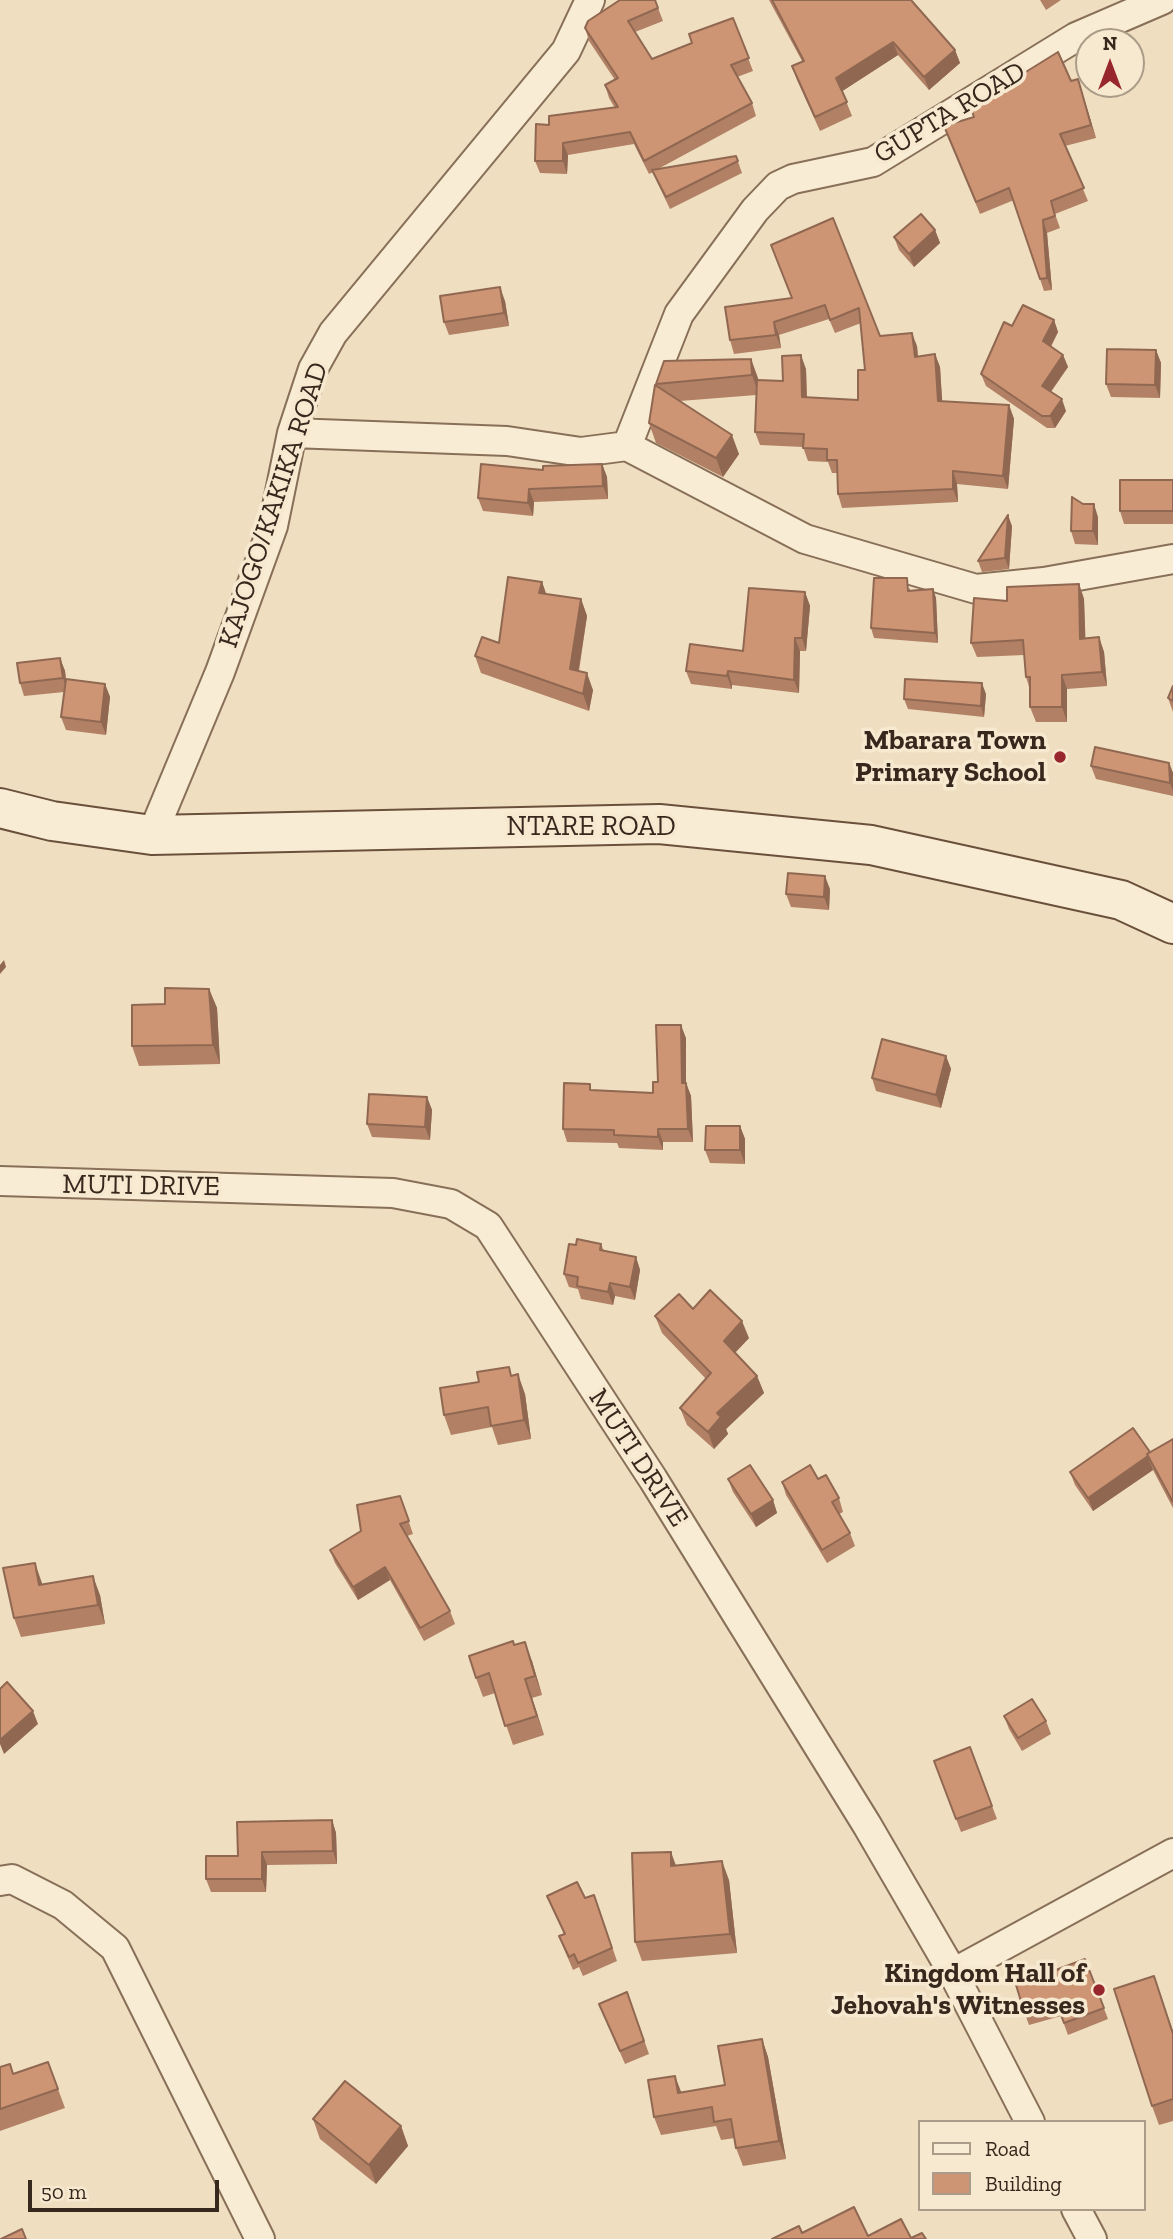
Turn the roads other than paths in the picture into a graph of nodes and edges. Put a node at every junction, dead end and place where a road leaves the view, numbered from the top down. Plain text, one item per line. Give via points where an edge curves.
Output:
1 (590, 0) edge
2 (1162, 0) edge
3 (292, 433) junction
4 (627, 446) junction
5 (1173, 559) edge
6 (0, 808) edge
7 (152, 835) junction
8 (1173, 924) edge
9 (0, 1181) edge
10 (1173, 1853) edge
11 (4, 1873) edge
12 (953, 1973) junction
13 (1029, 2120) edge
14 (1077, 2211) edge
15 (260, 2239) edge
16 (1092, 2239) edge

1 - 3 street, KAJOGO/KAKIKA ROAD via 566,51 333,333 313,369
2 - 4 street, GUPTA ROAD via 1076,37 873,162 778,186 755,210 679,314
3 - 4 street via 507,441 580,452
3 - 7 street, KAJOGO/KAKIKA ROAD via 273,526
4 - 5 street via 806,539 976,589
6 - 7 main road, NTARE ROAD via 52,821
7 - 8 main road, NTARE ROAD via 659,824 871,845 1121,900
9 - 12 street, MUTI DRIVE via 393,1193 451,1204 488,1226 653,1479
10 - 12 street
11 - 15 street via 64,1905 115,1948
12 - 13 street, MUTI DRIVE
14 - 16 street

